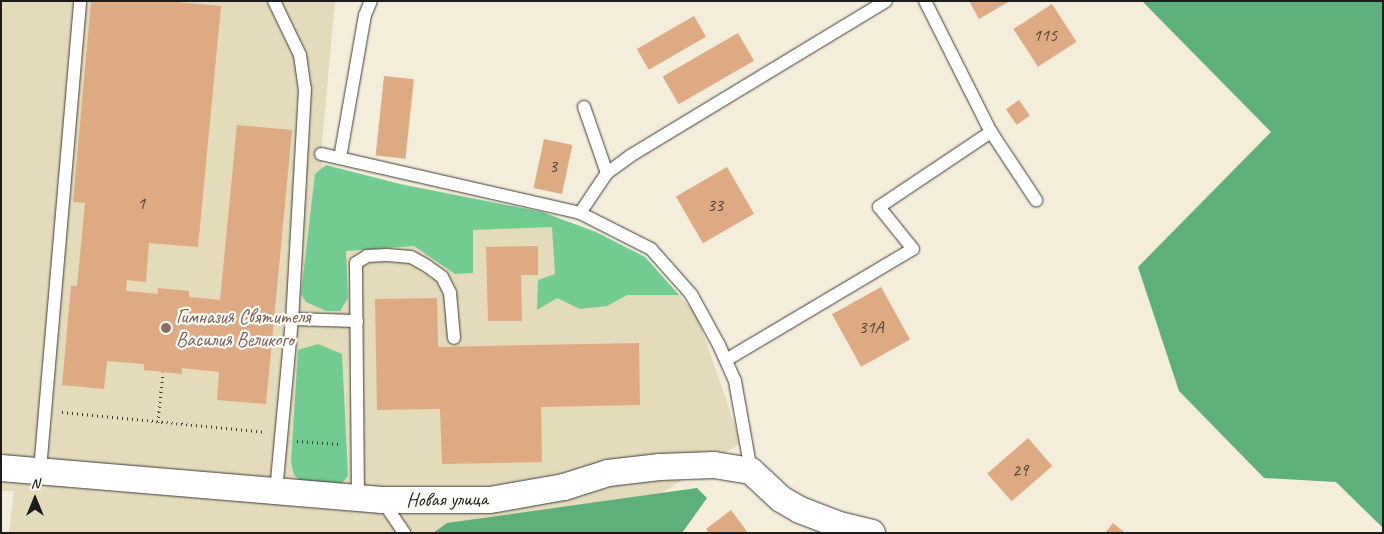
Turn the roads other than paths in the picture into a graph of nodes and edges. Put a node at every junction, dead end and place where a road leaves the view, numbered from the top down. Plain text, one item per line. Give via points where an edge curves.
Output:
1 (80, 1) edge
2 (274, 1) edge
3 (371, 1) edge
4 (886, 1) edge
5 (925, 1) edge
6 (584, 108) dead end
7 (991, 132) junction
8 (321, 154) dead end
9 (340, 158) junction
10 (608, 173) junction
11 (1036, 200) dead end
12 (580, 213) junction
13 (292, 319) junction
14 (357, 320) junction
15 (454, 338) dead end
16 (726, 360) junction
17 (1, 468) edge
18 (40, 470) junction
19 (751, 471) junction
20 (276, 490) junction
21 (370, 499) junction
22 (404, 533) edge
23 (872, 533) edge

1 - 18 lane
2 - 13 lane via 297,46 305,88
3 - 9 lane
4 - 10 lane
5 - 7 lane
6 - 10 lane
7 - 11 lane
7 - 16 lane via 879,207 914,249
8 - 9 lane
9 - 12 lane
10 - 12 lane
12 - 16 lane via 651,249 671,269 704,315
13 - 14 lane
13 - 20 lane
14 - 15 lane via 356,263 367,256 411,257 442,277 450,293
14 - 21 lane via 358,445
16 - 19 lane via 735,382
17 - 18 street, Новая улица
18 - 20 street, Новая улица
19 - 21 street, Новая улица via 714,466 660,467 608,473 564,487 490,500
19 - 23 street via 781,499 800,510
20 - 21 street, Новая улица
21 - 22 lane

